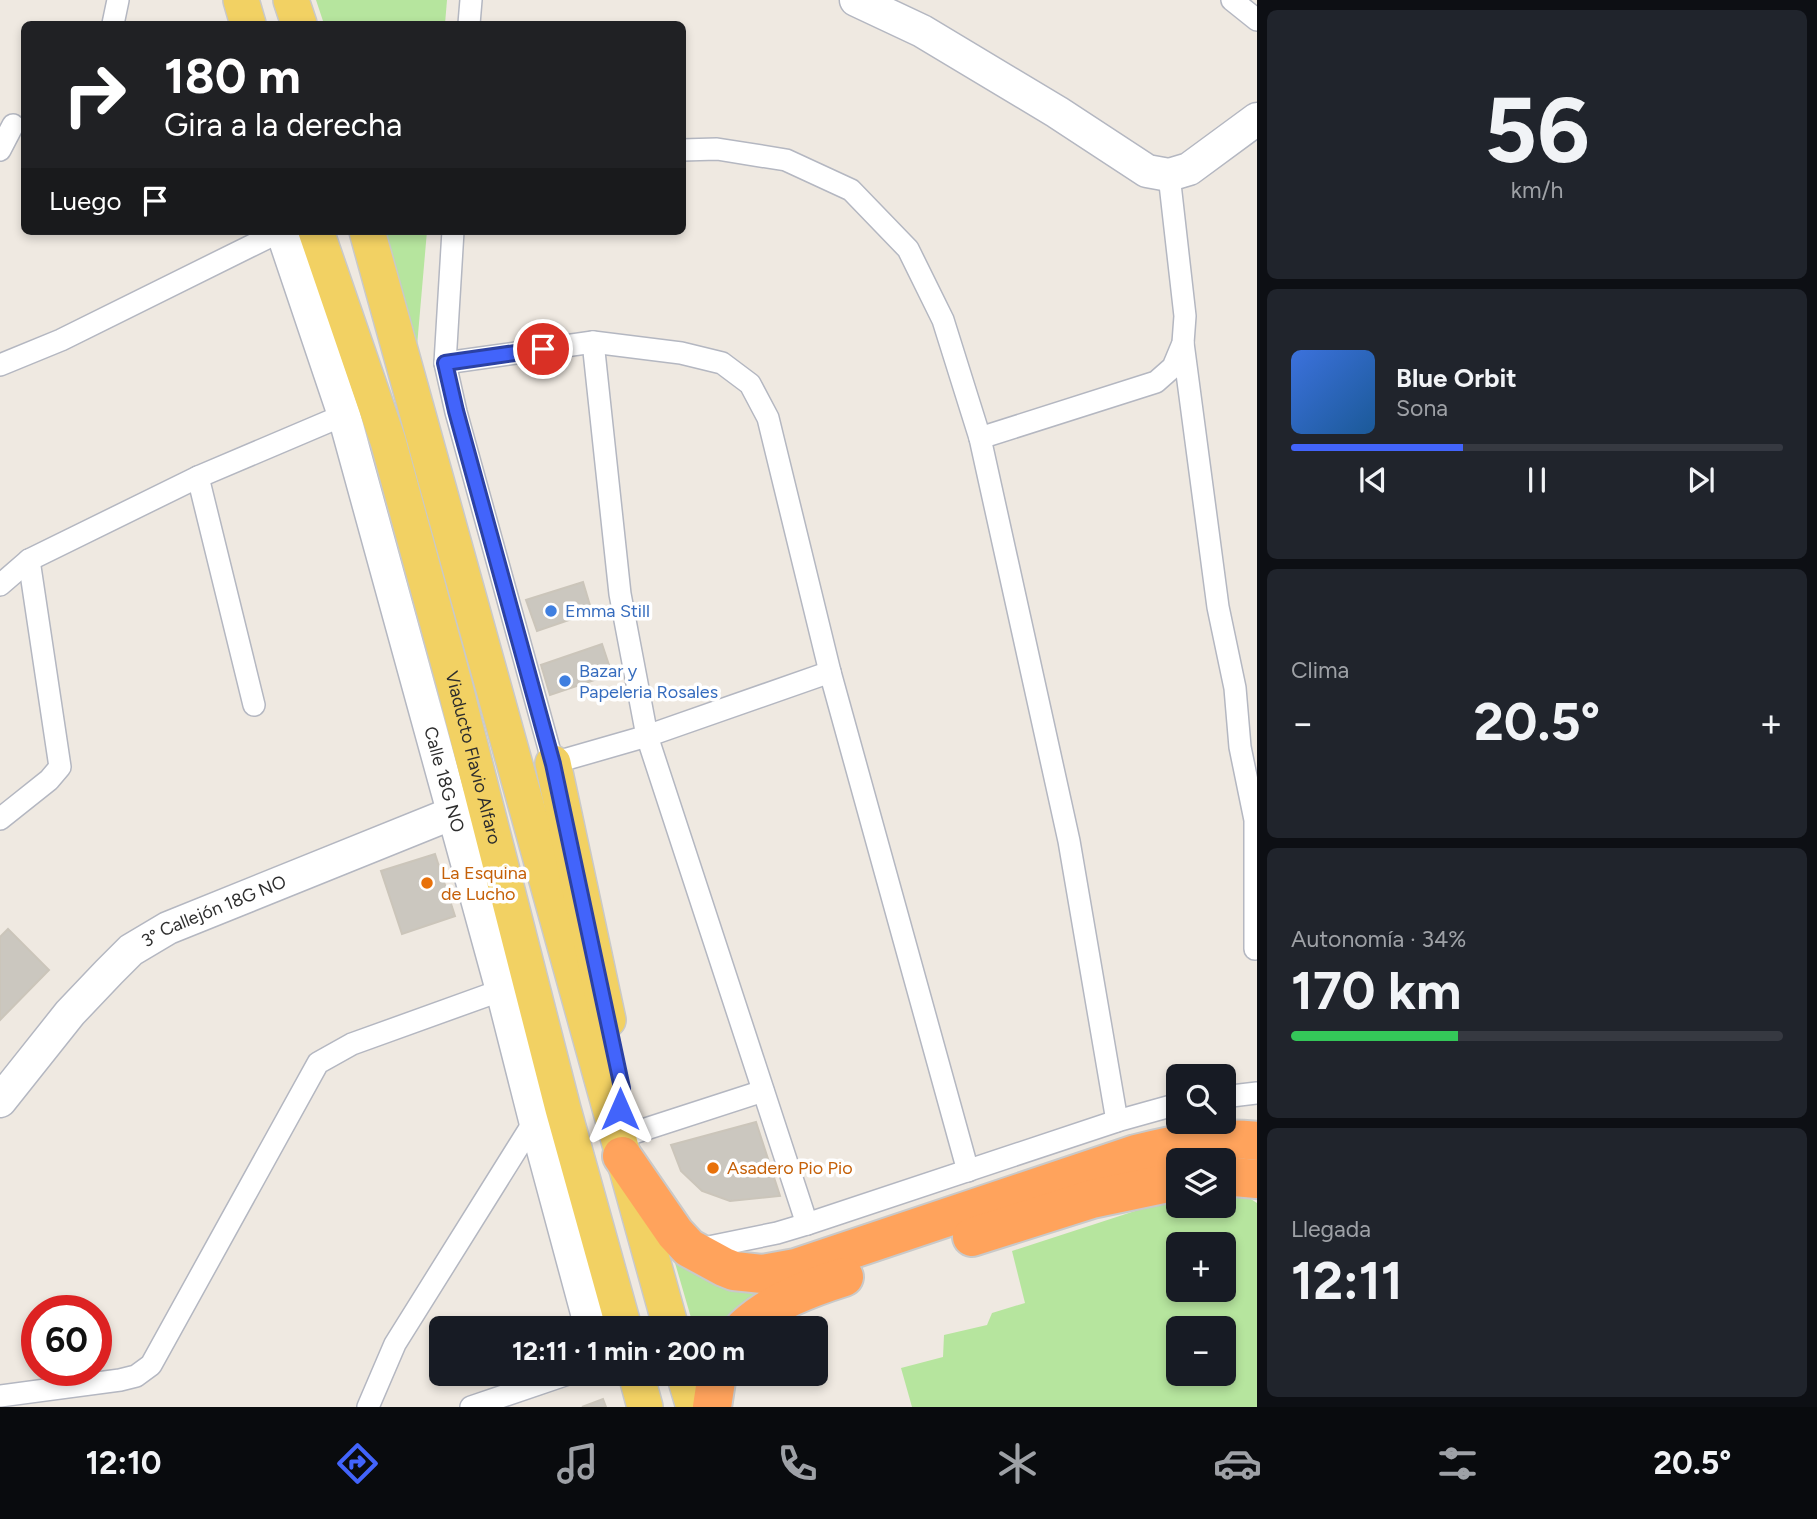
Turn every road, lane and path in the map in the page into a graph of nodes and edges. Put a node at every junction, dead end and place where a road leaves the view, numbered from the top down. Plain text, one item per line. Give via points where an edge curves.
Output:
1 (118, 0) edge
2 (229, 0) edge
3 (242, 0) edge
4 (291, 0) edge
5 (471, 0) edge
6 (856, 0) edge
7 (1232, 0) edge
8 (1257, 20) edge
9 (114, 21) edge
10 (230, 21) edge
11 (247, 21) edge
12 (298, 21) edge
13 (469, 21) edge
14 (1257, 119) edge
15 (12, 123) edge
16 (0, 150) edge
17 (686, 150) edge
18 (1158, 173) junction
19 (273, 235) edge
20 (282, 235) edge
21 (317, 235) edge
22 (453, 235) edge
23 (370, 240) edge
24 (593, 342) junction
25 (1183, 343) junction
26 (445, 363) junction
27 (0, 365) edge
28 (344, 415) junction
29 (980, 438) junction
30 (198, 477) junction
31 (29, 560) junction
32 (0, 585) edge
33 (830, 673) junction
34 (254, 705) dead end
35 (647, 736) junction
36 (553, 764) junction
37 (468, 807) junction
38 (0, 819) edge
39 (1255, 949) dead end
40 (502, 990) junction
41 (763, 1091) junction
42 (1257, 1093) edge
43 (1236, 1095) edge
44 (0, 1101) edge
45 (1166, 1107) edge
46 (535, 1119) junction
47 (1117, 1121) junction
48 (618, 1138) junction
49 (1257, 1141) edge
50 (968, 1171) junction
51 (1236, 1177) edge
52 (1257, 1179) edge
53 (1166, 1184) edge
54 (807, 1224) junction
55 (694, 1251) junction
56 (590, 1316) edge
57 (621, 1316) edge
58 (668, 1316) edge
59 (759, 1316) edge
60 (533, 1386) edge
61 (639, 1386) edge
62 (688, 1386) edge
63 (715, 1386) edge
64 (0, 1396) edge
65 (368, 1407) edge
66 (471, 1407) edge
67 (645, 1407) edge
68 (694, 1407) edge
69 (712, 1407) edge

1 - 9 street
2 - 10 street
3 - 11 main road
4 - 12 main road
5 - 13 street
6 - 18 street via 922,31
7 - 8 street
14 - 18 street via 1189,169
15 - 16 street
17 - 29 street via 717,149 786,160 850,190 908,249 943,320
18 - 25 street via 1185,316
19 - 27 street via 61,340
20 - 28 street, Calle 18G NO
21 - 37 main road, Viaducto Flavio Alfaro via 388,441 454,683
22 - 26 street
23 - 48 main road
24 - 26 street
24 - 33 street via 722,363 750,384 768,418
24 - 35 street via 620,594
25 - 29 street via 1173,367 1156,382
25 - 39 street via 1218,607 1255,820
26 - 36 street
28 - 30 street
28 - 37 street, Calle 18G NO
29 - 47 street via 1069,841
30 - 31 street
30 - 34 street
31 - 32 street
31 - 38 street via 60,767
33 - 35 street
33 - 50 street
35 - 36 street
35 - 41 street
36 - 48 main road via 622,1088
37 - 40 street, Calle 18G NO
37 - 44 street, 3° Callejón 18G NO via 168,928 131,950 70,1013
37 - 57 main road, Viaducto Flavio Alfaro via 563,1109
40 - 46 street, Calle 18G NO
40 - 64 street via 352,1044 318,1063 150,1365 136,1376 120,1380
41 - 48 street
41 - 54 street
42 - 43 street
45 - 47 street
46 - 56 street, Calle 18G NO
46 - 65 street via 395,1344
47 - 50 street
48 - 55 highway via 675,1233
48 - 58 main road
49 - 55 highway via 1189,1142 1136,1154 796,1268 763,1274 734,1271
50 - 54 street
51 - 52 highway
53 - 59 highway via 1092,1199 813,1287
54 - 55 street
60 - 66 street
61 - 67 main road
62 - 68 main road
63 - 69 highway

